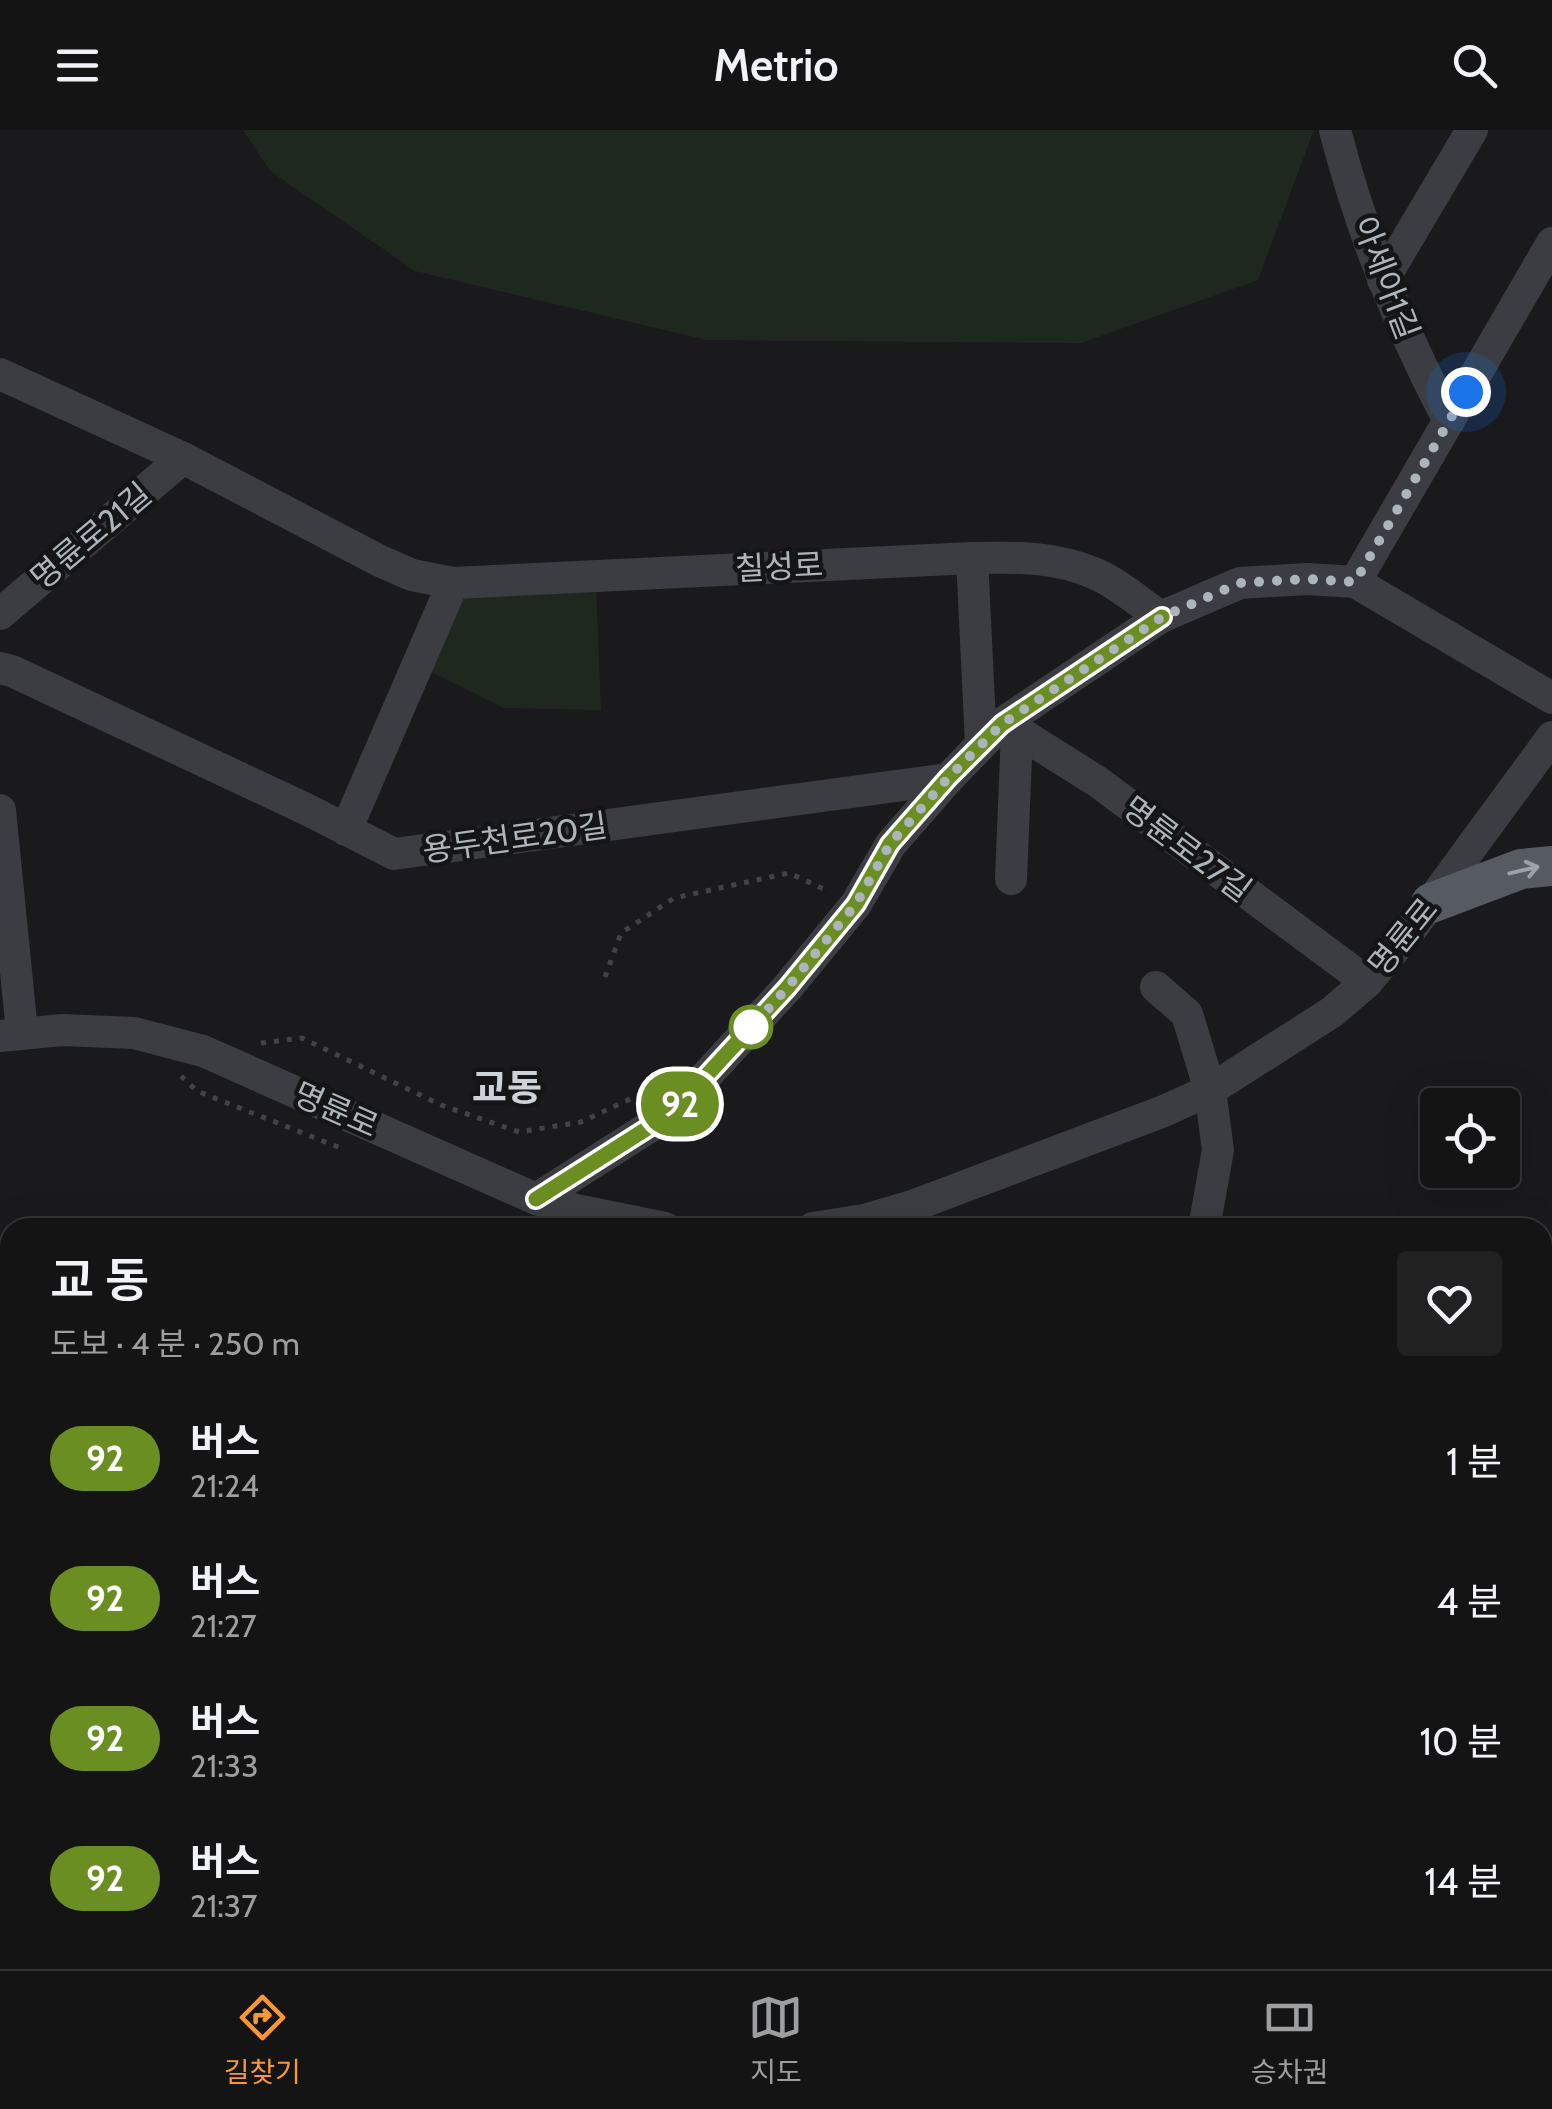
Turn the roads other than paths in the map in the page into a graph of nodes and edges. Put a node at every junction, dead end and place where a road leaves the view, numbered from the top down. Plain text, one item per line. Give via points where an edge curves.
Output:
1 (1334, 130) edge
2 (1472, 130) edge
3 (1552, 243) edge
4 (1383, 280) junction
5 (1, 382) edge
6 (1449, 421) junction
7 (183, 458) junction
8 (972, 558) junction
9 (1355, 582) junction
10 (453, 583) junction
11 (0, 614) edge
12 (1162, 617) junction
13 (0, 668) edge
14 (1552, 698) edge
15 (1000, 733) junction
16 (1552, 737) edge
17 (948, 778) junction
18 (0, 810) edge
19 (346, 830) junction
20 (1552, 866) edge
21 (1011, 880) dead end
22 (1431, 904) junction
23 (1367, 982) junction
24 (1156, 987) dead end
25 (11, 1034) edge
26 (1210, 1090) junction
27 (536, 1199) junction
28 (616, 1218) edge
29 (871, 1218) edge
30 (1206, 1218) edge

1 - 4 street, 아세아1길
2 - 4 street
3 - 6 street
4 - 6 street, 아세아1길
5 - 7 street, 칠성로
6 - 9 street
7 - 10 street, 칠성로 via 380,561
7 - 11 street, 명륜로21길
8 - 10 street, 칠성로
8 - 12 street, 칠성로 via 1063,562 1098,574
8 - 15 street
9 - 12 street via 1240,583
9 - 14 street
10 - 19 street
12 - 15 street
13 - 19 street, 용두천로20길
15 - 17 street
15 - 21 street
15 - 23 street, 명륜로27길 via 1098,782
16 - 22 street, 명륜로
17 - 19 street, 용두천로20길 via 394,854
17 - 27 street via 890,844 856,904 787,988 673,1112
18 - 25 street
22 -> 20 main road via 1521,869
22 - 23 street, 명륜로
23 - 26 street, 명륜로
24 - 26 street via 1187,1014
25 - 27 street, 명륜로 via 134,1033 203,1050
26 - 29 street, 명륜로
26 - 30 street via 1218,1150
27 - 28 street, 명륜로

